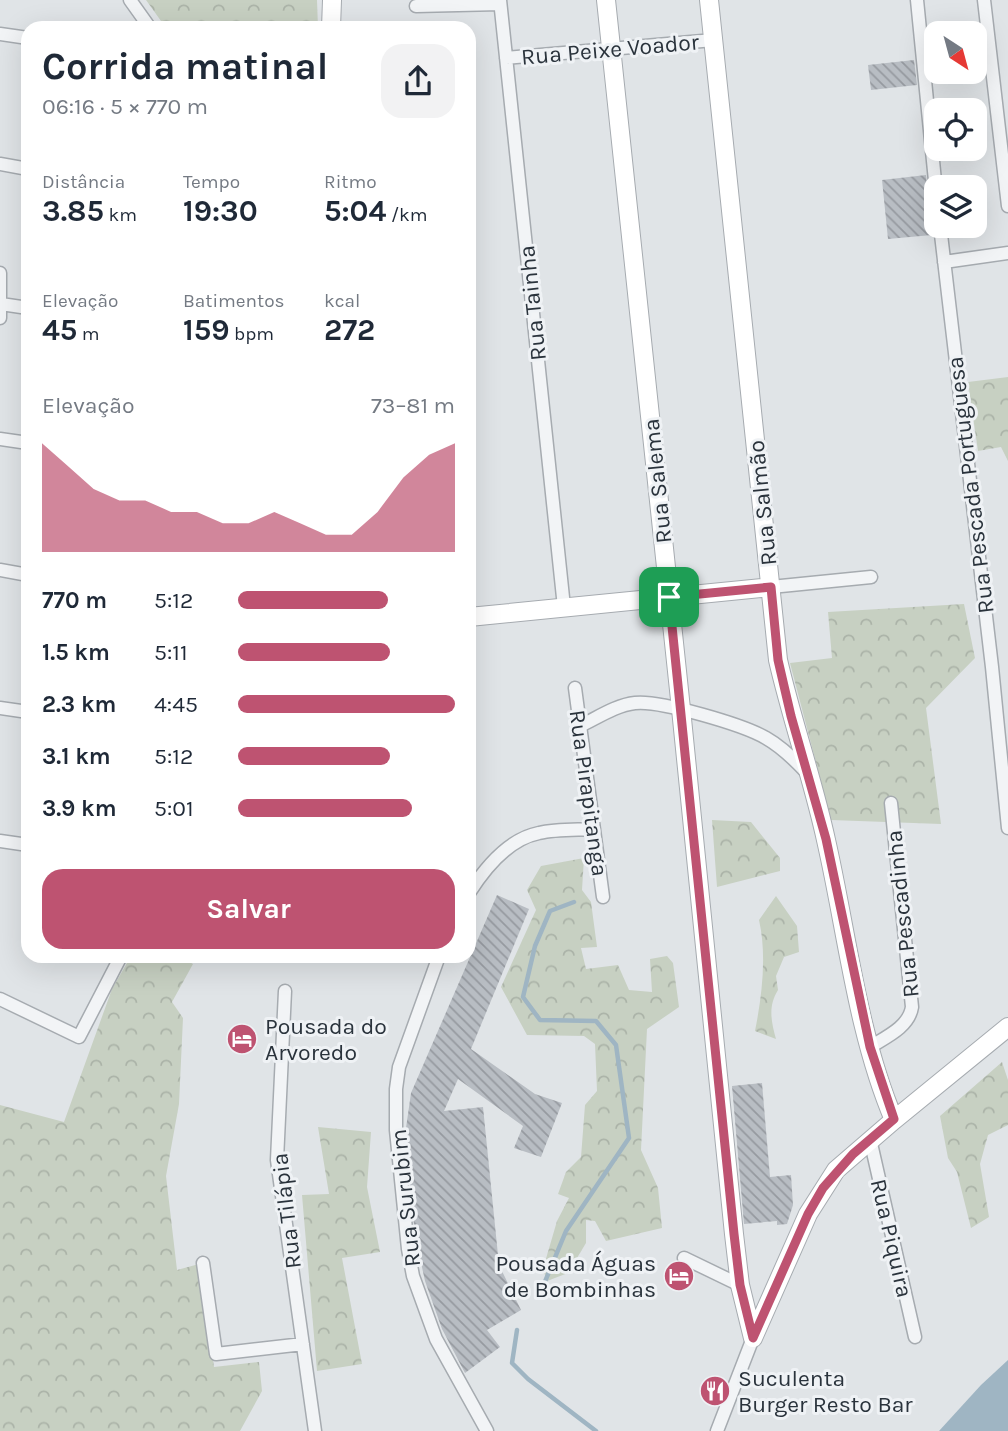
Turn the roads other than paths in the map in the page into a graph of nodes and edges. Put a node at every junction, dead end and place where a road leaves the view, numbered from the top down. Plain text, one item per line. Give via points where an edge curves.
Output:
1 (130, 0) edge
2 (332, 0) edge
3 (606, 0) edge
4 (709, 0) edge
5 (917, 0) edge
6 (984, 0) edge
7 (500, 2) edge
8 (416, 6) dead end
9 (145, 21) edge
10 (331, 21) edge
11 (0, 34) edge
12 (21, 37) edge
13 (714, 40) junction
14 (611, 49) junction
15 (506, 58) junction
16 (0, 164) edge
17 (21, 168) edge
18 (934, 175) edge
19 (1008, 206) edge
20 (941, 238) edge
21 (1008, 253) edge
22 (944, 262) junction
23 (0, 273) edge
24 (1, 304) edge
25 (21, 307) edge
26 (0, 318) edge
27 (0, 439) edge
28 (21, 442) edge
29 (0, 570) edge
30 (21, 574) edge
31 (871, 577) dead end
32 (771, 587) junction
33 (669, 597) junction
34 (564, 607) junction
35 (476, 616) edge
36 (575, 688) dead end
37 (0, 708) edge
38 (681, 709) junction
39 (21, 711) edge
40 (580, 726) junction
41 (808, 775) junction
42 (891, 803) dead end
43 (1008, 828) edge
44 (594, 829) junction
45 (0, 841) edge
46 (21, 844) edge
47 (476, 884) edge
48 (603, 897) dead end
49 (117, 963) edge
50 (436, 963) edge
51 (285, 990) dead end
52 (0, 999) edge
53 (1008, 1027) edge
54 (870, 1047) junction
55 (894, 1119) junction
56 (870, 1139) junction
57 (684, 1258) dead end
58 (203, 1264) dead end
59 (740, 1285) junction
60 (915, 1337) dead end
61 (753, 1338) junction
62 (303, 1344) junction
63 (315, 1431) edge
64 (487, 1431) edge
65 (717, 1431) edge

1 - 9 street
2 - 10 main road
3 - 14 main road, Rua Salema
4 - 13 main road, Rua Salmão
5 - 18 street
6 - 19 street
7 - 8 street
7 - 15 street, Rua Tainha
11 - 12 street
13 - 14 street, Rua Peixe Voador
13 - 32 main road, Rua Salmão
14 - 15 street, Rua Peixe Voador
14 - 33 main road, Rua Salema
15 - 34 street, Rua Tainha
16 - 17 street
20 - 22 street, Rua Pescada Portuguesa
21 - 22 street
22 - 43 street, Rua Pescada Portuguesa
23 - 24 street
24 - 25 street
24 - 26 street
27 - 28 street
29 - 30 street
31 - 32 street
32 - 33 main road
32 - 41 main road, Rua Salmão via 778,660
33 - 34 main road
33 - 38 main road, Rua Salema
34 - 35 main road
36 - 40 street, Rua Pirapitanga
37 - 39 street
38 - 40 street via 636,702
38 - 41 street via 766,738
38 - 59 main road, Rua Salema
40 - 44 street, Rua Pirapitanga
41 - 54 main road, Rua Salmão
42 - 54 street, Rua Pescadinha via 912,1007 904,1024
44 - 47 street via 538,832 521,839 507,848
44 - 48 street, Rua Pirapitanga
45 - 46 street
49 - 52 street via 79,1037
50 - 64 street, Rua Surubim via 399,1068 396,1089 408,1249 436,1339
51 - 62 street, Rua Tilápia via 277,1160
53 - 55 main road
54 - 55 main road, Rua Salmão
55 - 56 main road
56 - 60 street, Rua Piquira
56 - 61 main road via 823,1188
57 - 59 street
58 - 62 street via 216,1354
59 - 61 main road, Rua Salema
61 - 65 street
62 - 63 street, Rua Tilápia

